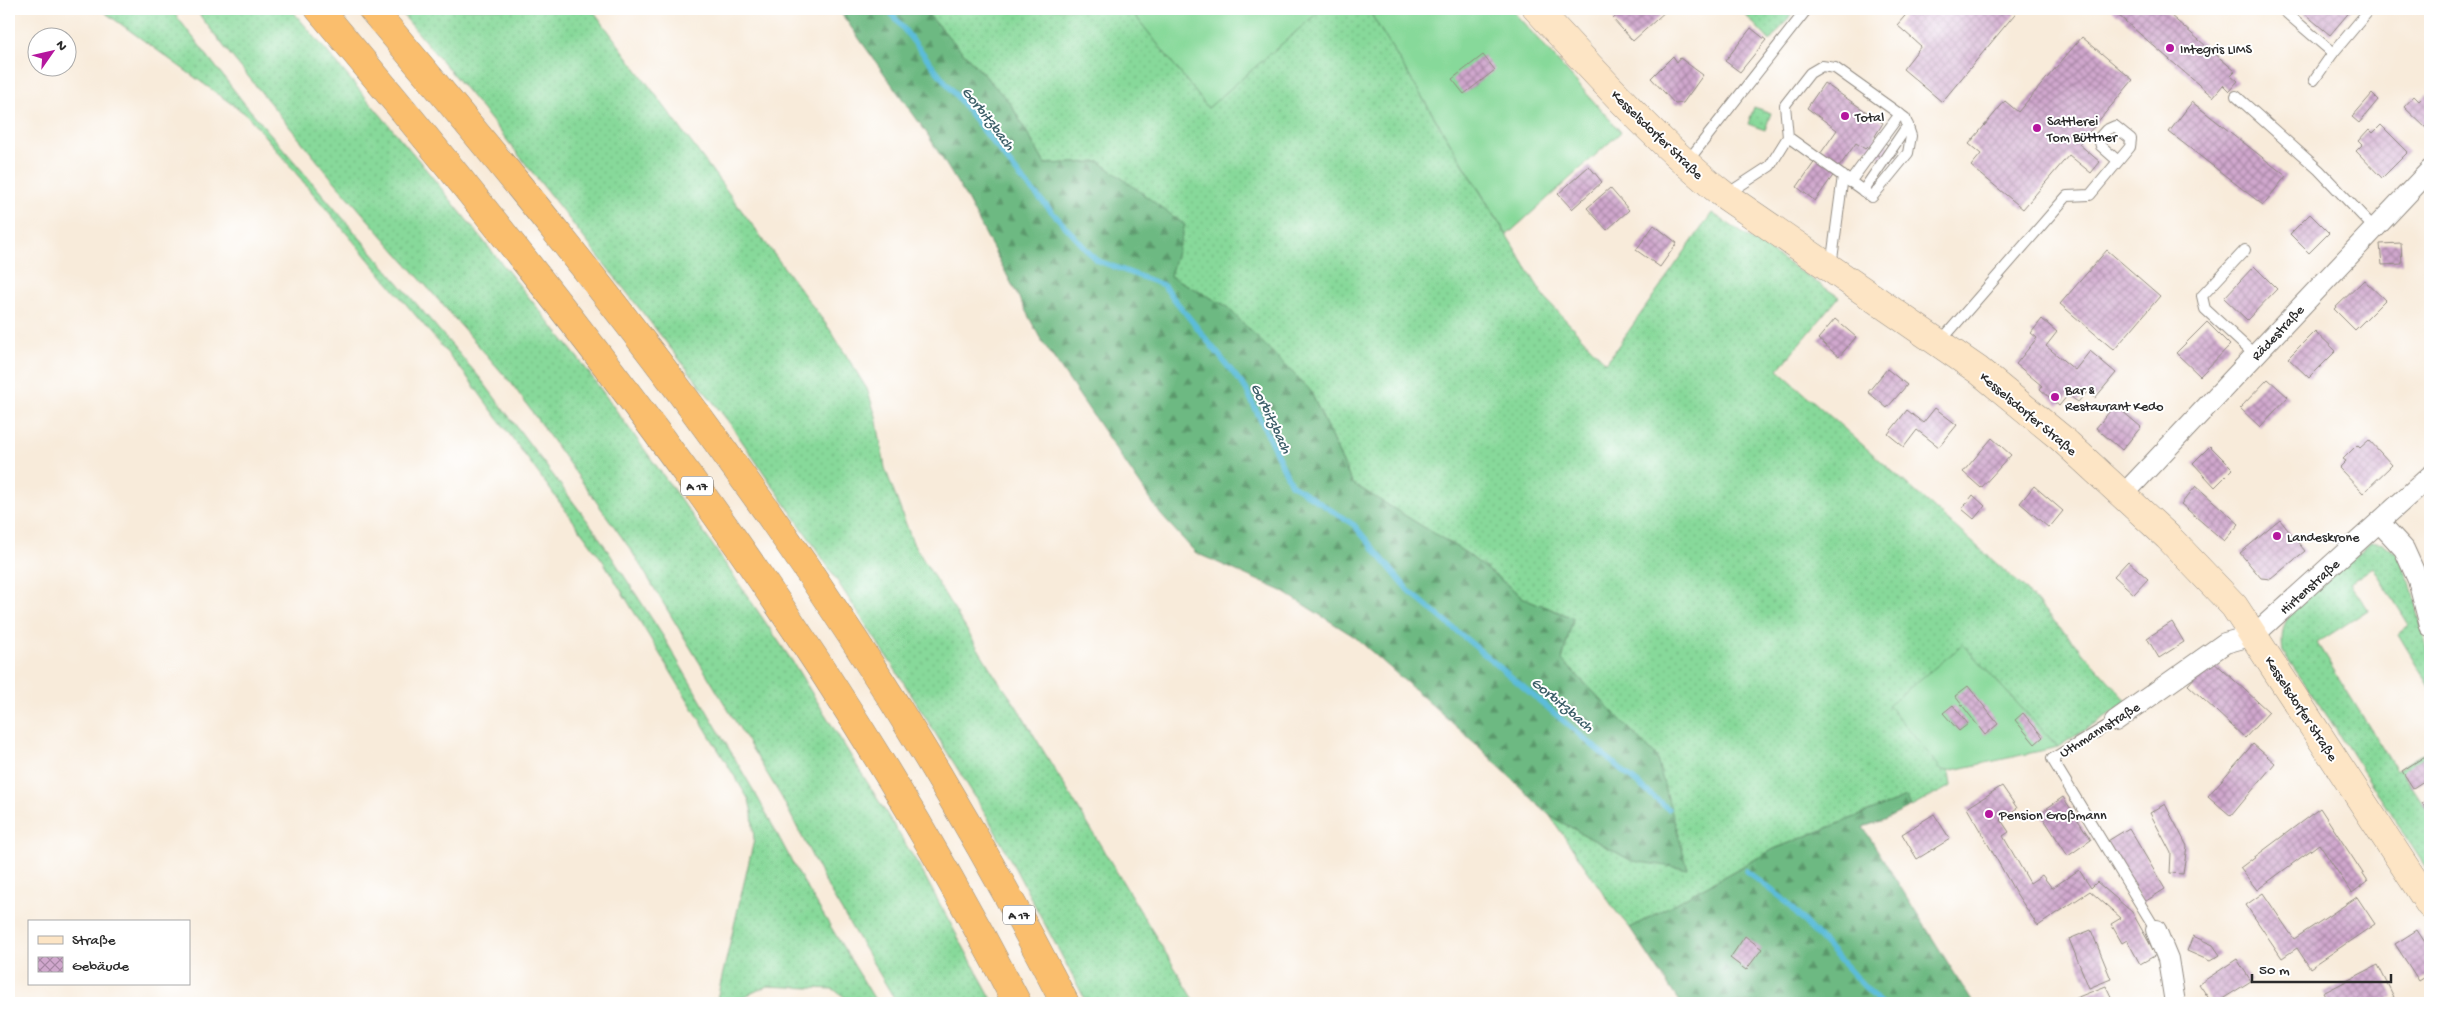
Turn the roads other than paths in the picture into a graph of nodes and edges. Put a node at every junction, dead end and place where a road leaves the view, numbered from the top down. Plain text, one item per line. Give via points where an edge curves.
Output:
1 (319, 9) edge
2 (372, 9) edge
3 (1537, 9) edge
4 (1807, 9) edge
5 (2282, 9) edge
6 (2370, 9) edge
7 (2333, 53) junction
8 (2314, 80) dead end
9 (2236, 96) dead end
10 (1900, 114) junction
11 (1908, 125) junction
12 (1788, 137) junction
13 (2118, 161) dead end
14 (1685, 165) junction
15 (2430, 170) edge
16 (1847, 179) junction
17 (1863, 191) junction
18 (1724, 196) junction
19 (2375, 228) junction
20 (2245, 250) dead end
21 (1831, 268) junction
22 (1939, 343) junction
23 (2256, 355) junction
24 (2430, 476) edge
25 (2124, 495) junction
26 (2380, 523) junction
27 (2430, 626) edge
28 (2254, 635) junction
29 (2115, 721) joint
30 (2430, 905) edge
31 (2156, 930) joint
32 (1017, 1003) edge
33 (1065, 1003) edge
34 (2175, 1003) edge

1 - 32 highway, A 17 via 543,281 758,571 873,748 927,838
2 - 33 highway, A 17 via 568,245 647,347 794,549 895,704 970,828
3 - 14 main road, Kesselsdorfer Straße
4 - 14 lane
5 - 7 lane
6 - 7 lane
7 - 8 lane
9 - 19 lane via 2319,170
10 - 11 lane
10 - 12 lane via 1835,68 1822,66 1810,73 1785,105
10 - 16 lane
11 - 17 lane
11 - 17 lane via 1911,136 1908,153 1872,197
12 - 16 lane
12 - 18 lane via 1770,166
13 - 22 lane via 2090,195 2067,196
14 - 18 main road, Kesselsdorfer Straße
15 - 19 street, Rädestraße
16 - 17 lane
16 - 21 lane
18 - 21 main road, Kesselsdorfer Straße
19 - 23 street, Rädestraße
20 - 23 lane via 2202,296 2205,309
21 - 22 main road, Kesselsdorfer Straße
22 - 25 main road, Kesselsdorfer Straße via 1978,370
23 - 25 street, Rädestraße
24 - 26 street, Hirtenstraße
25 - 28 main road, Kesselsdorfer Straße via 2234,606
26 - 27 street via 2404,549 2418,580
26 - 28 street, Hirtenstraße
28 - 29 street, Uthmannstraße via 2225,643
28 - 30 main road, Kesselsdorfer Straße
29 - 31 lane, Uthmannstraße via 2052,758
31 - 34 street, Uthmannstraße via 2168,959

